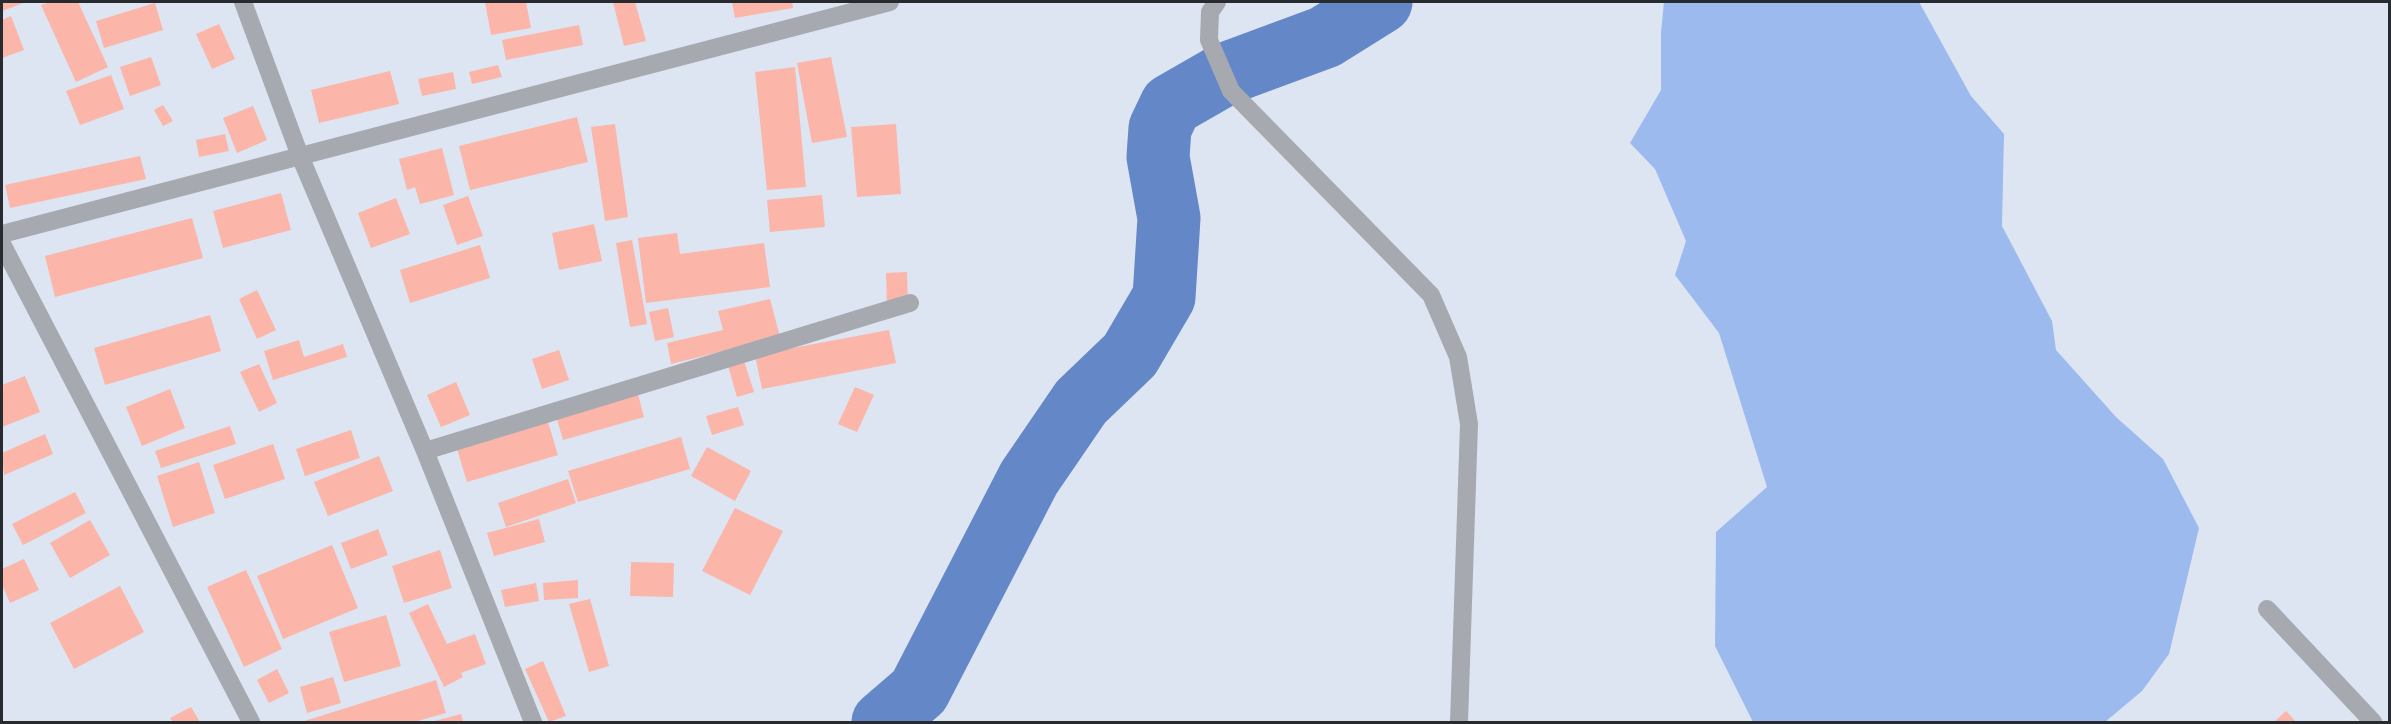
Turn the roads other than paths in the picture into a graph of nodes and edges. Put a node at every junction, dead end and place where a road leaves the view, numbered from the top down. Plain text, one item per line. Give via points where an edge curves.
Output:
1 (243, 2) edge
2 (890, 2) edge
3 (1216, 2) edge
4 (300, 156) junction
5 (2, 234) edge
6 (2, 244) edge
7 (910, 303) dead end
8 (425, 451) junction
9 (2267, 609) dead end
10 (251, 723) edge
11 (533, 723) edge
12 (1459, 723) edge
13 (2373, 723) edge

1 - 4 street
2 - 4 street
3 - 12 street via 1210,12 1209,40 1231,91 1431,296 1458,357 1469,424
4 - 5 street
4 - 8 street
6 - 10 street
7 - 8 street
8 - 11 street
9 - 13 street

